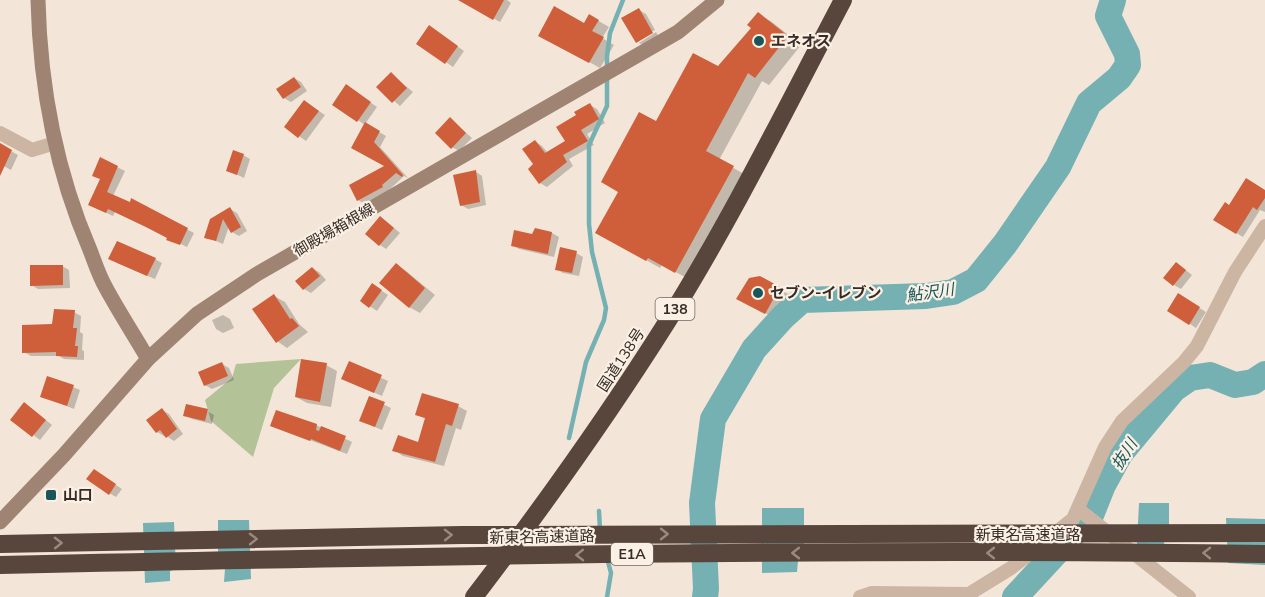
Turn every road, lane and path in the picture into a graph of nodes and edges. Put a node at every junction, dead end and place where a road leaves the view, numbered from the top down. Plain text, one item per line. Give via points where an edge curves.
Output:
1 (38, 0) edge
2 (717, 0) edge
3 (843, 0) edge
4 (0, 133) edge
5 (55, 142) junction
6 (1265, 226) edge
7 (148, 359) junction
8 (1078, 509) junction
9 (0, 522) edge
10 (1265, 533) edge
11 (0, 544) edge
12 (1265, 554) edge
13 (0, 565) edge
14 (969, 595) edge
15 (474, 597) edge
16 (860, 597) edge
17 (1189, 597) edge

1 - 5 main road via 45,92
2 - 7 main road, 御殿場箱根線 via 660,43 257,274 197,314
3 - 15 highway, 国道138号 / 138 via 758,165 667,321 535,518
4 - 5 street via 32,150
5 - 7 main road via 79,225 105,287
6 - 8 street via 1235,272 1197,346 1122,421 1105,447
7 - 9 main road, 御殿場箱根線
8 - 14 street via 1073,519 1011,568
8 - 17 street
11 -> 10 highway, 新東名高速道路 / E1A, bridge via 462,535
12 -> 13 highway, 新東名高速道路 / E1A, bridge via 728,553
14 - 16 street via 872,593

